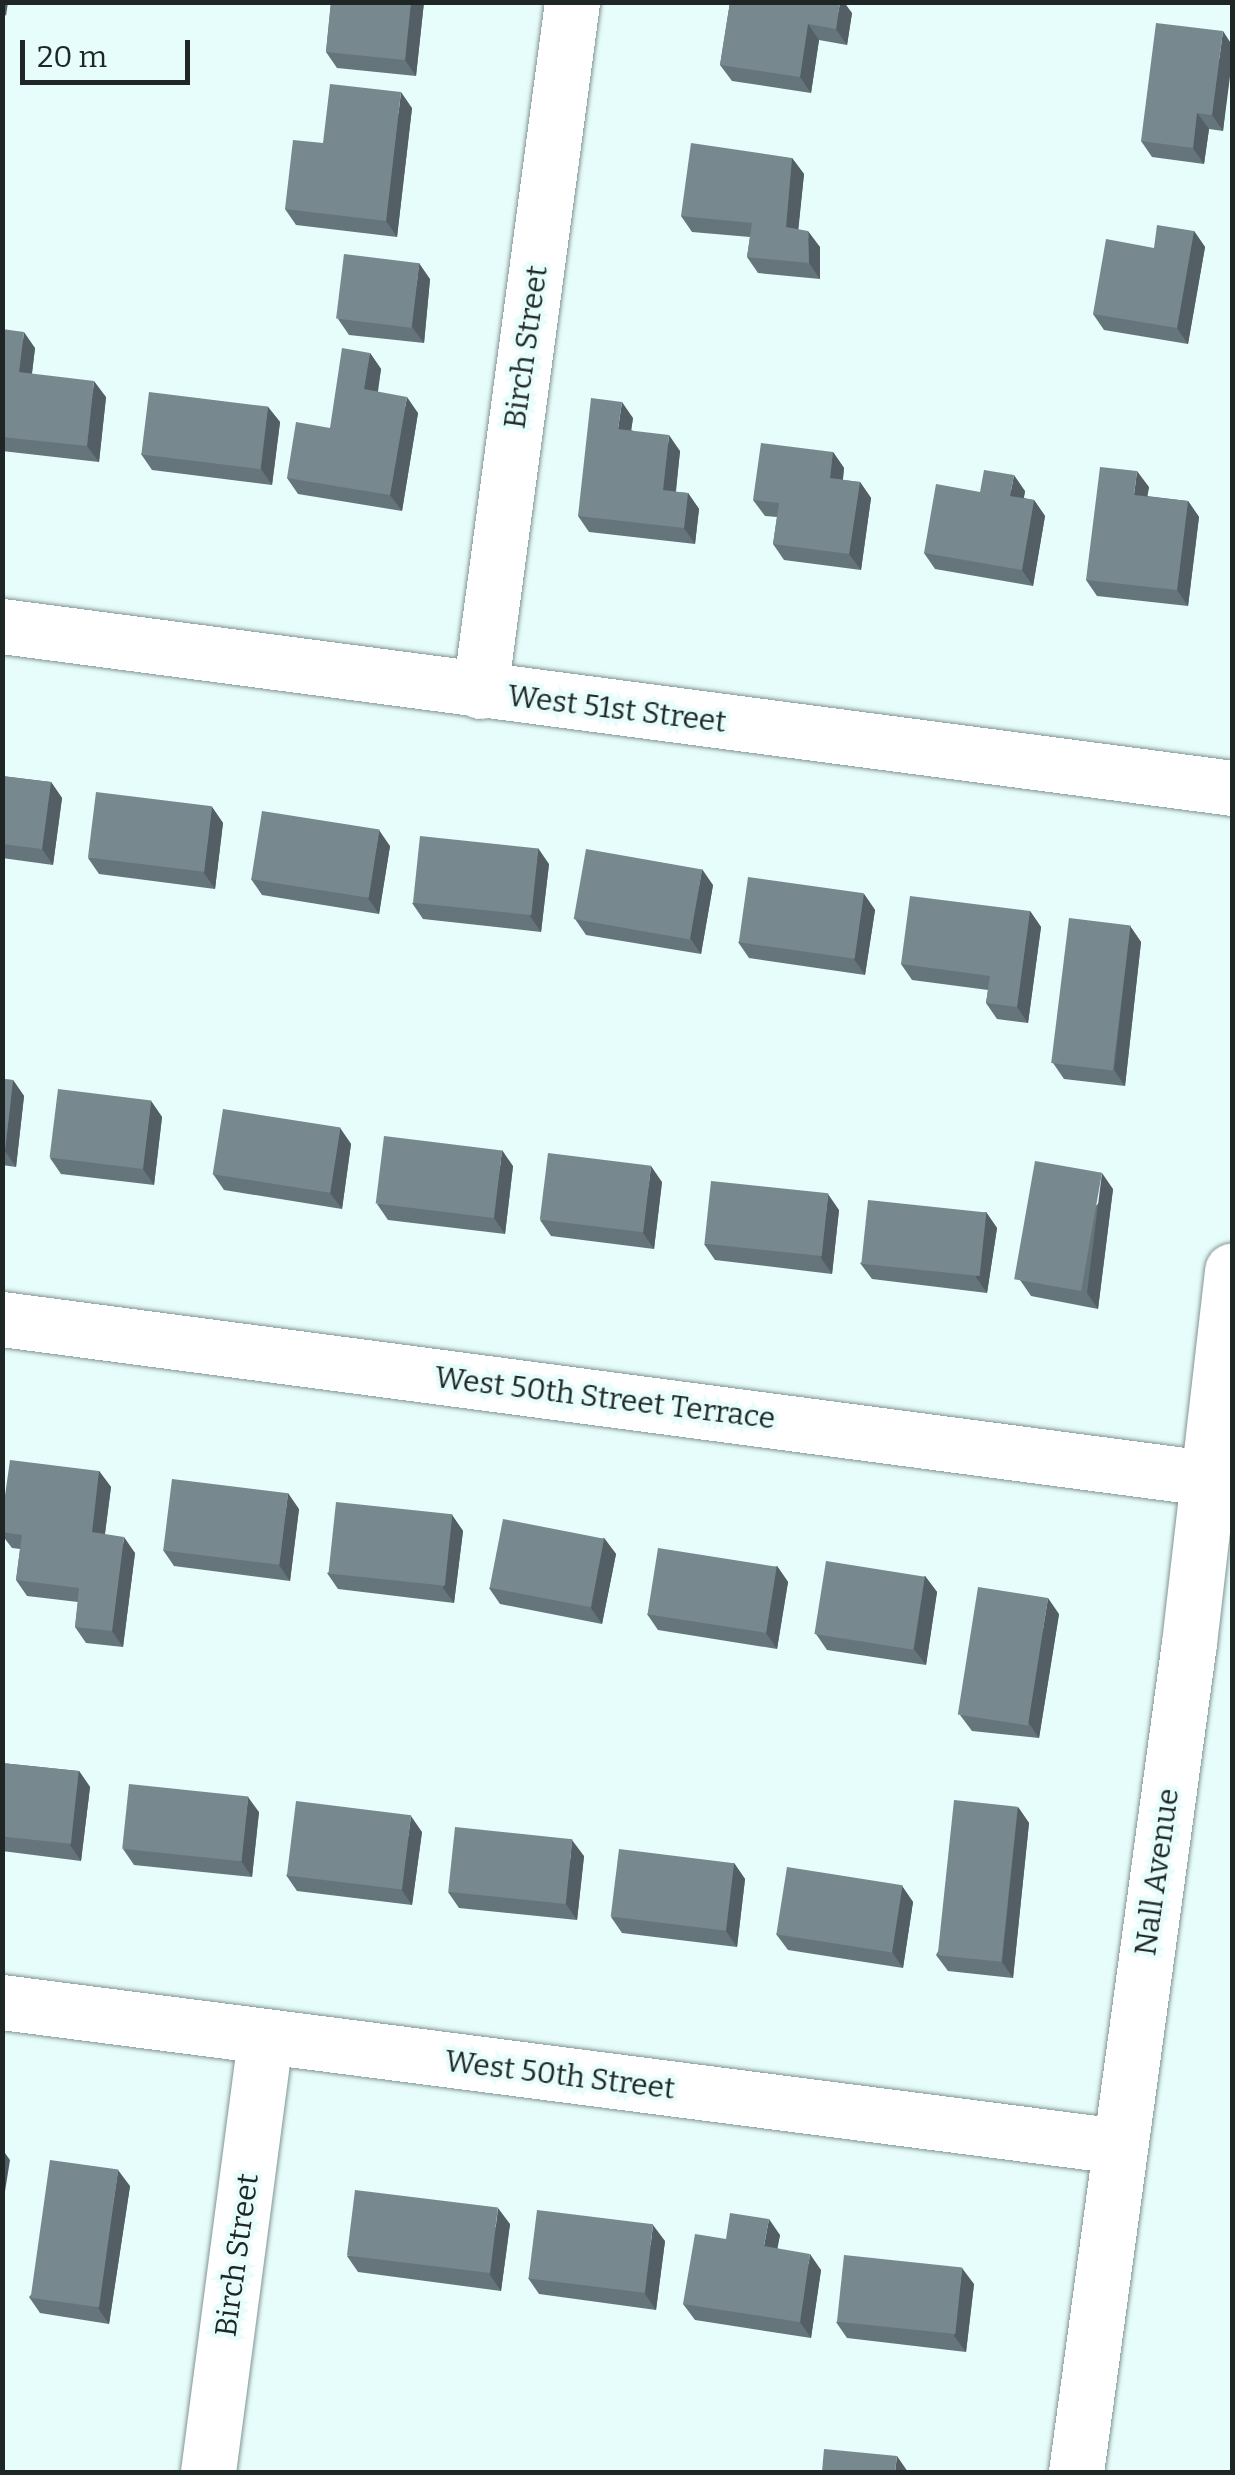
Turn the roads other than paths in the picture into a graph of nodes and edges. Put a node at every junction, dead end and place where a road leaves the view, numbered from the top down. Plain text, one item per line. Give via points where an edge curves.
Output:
1 (572, 2) edge
2 (2, 626) edge
3 (480, 691) junction
4 (1232, 788) edge
5 (1232, 1270) edge
6 (2, 1319) edge
7 (1207, 1478) junction
8 (1210, 1646) edge
9 (2, 2002) edge
10 (266, 2038) junction
11 (1118, 2146) junction
12 (208, 2472) edge
13 (1076, 2472) edge

1 - 3 street, Birch Street
2 - 3 street, West 51st Street
3 - 4 street, West 51st Street
5 - 7 street, Nall Avenue
6 - 7 street, West 50th Street Terrace
7 - 8 street, Nall Avenue
8 - 11 street, Nall Avenue
9 - 10 street, West 50th Street
10 - 11 street, West 50th Street
10 - 12 street, Birch Street
11 - 13 street, Nall Avenue

